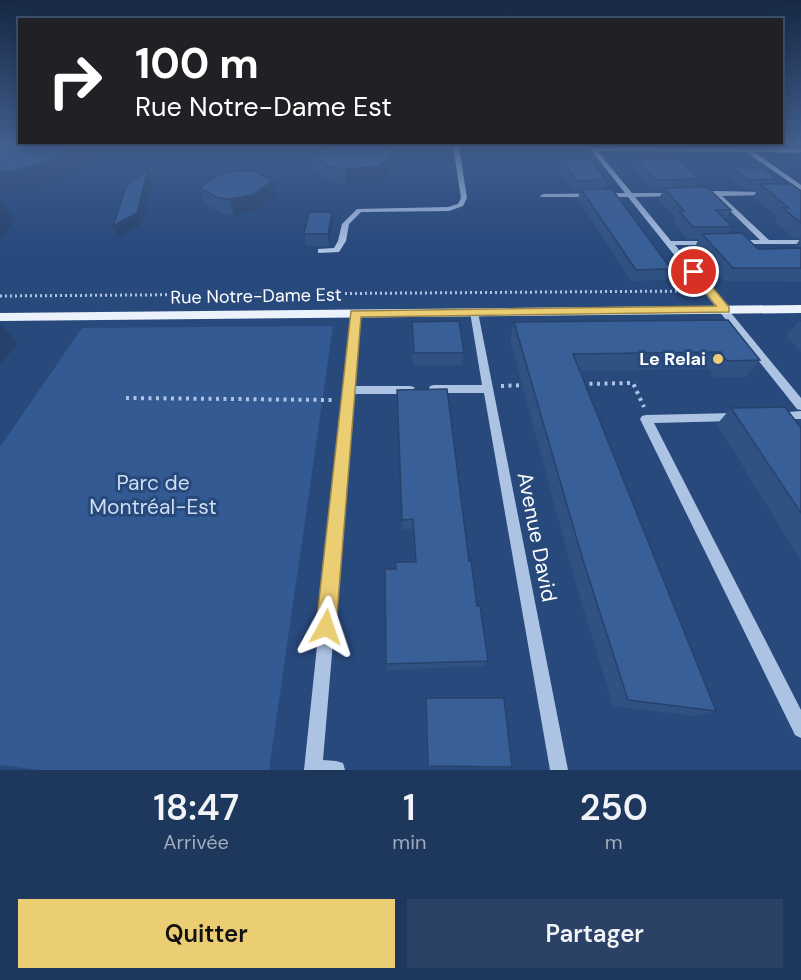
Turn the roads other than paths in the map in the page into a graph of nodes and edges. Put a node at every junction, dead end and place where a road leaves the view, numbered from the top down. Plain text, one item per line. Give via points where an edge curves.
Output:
1 (461, 178) edge
2 (617, 178) edge
3 (785, 178) edge
4 (801, 190) edge
5 (780, 192) edge
6 (790, 192) edge
7 (716, 193) junction
8 (684, 194) edge
9 (695, 194) edge
10 (631, 195) junction
11 (543, 196) dead end
12 (767, 242) junction
13 (801, 242) edge
14 (670, 243) junction
15 (321, 251) dead end
16 (801, 309) edge
17 (725, 310) junction
18 (474, 312) junction
19 (356, 313) junction
20 (0, 317) edge
21 (488, 388) junction
22 (348, 395) junction
23 (799, 401) edge
24 (801, 415) edge
25 (801, 729) edge
26 (336, 770) edge
27 (559, 770) edge

1 - 15 street via 464,198 461,205 449,209 359,210 346,224 336,250
2 - 10 street
3 - 4 street
4 - 6 street
5 - 7 street
7 - 9 street
7 - 12 street
8 - 10 street
10 - 11 street
10 - 14 street
12 - 13 street
12 - 14 street
14 - 17 street
16 - 17 main road, Rue Notre-Dame Est
17 - 18 main road, Rue Notre-Dame Est
17 - 23 street
18 - 19 main road, Rue Notre-Dame Est
18 - 21 street, Avenue David
19 - 20 main road, Rue Notre-Dame Est
19 - 22 street
21 - 22 street
21 - 27 street, Avenue David
22 - 26 street via 313,769
24 - 25 street via 646,419

